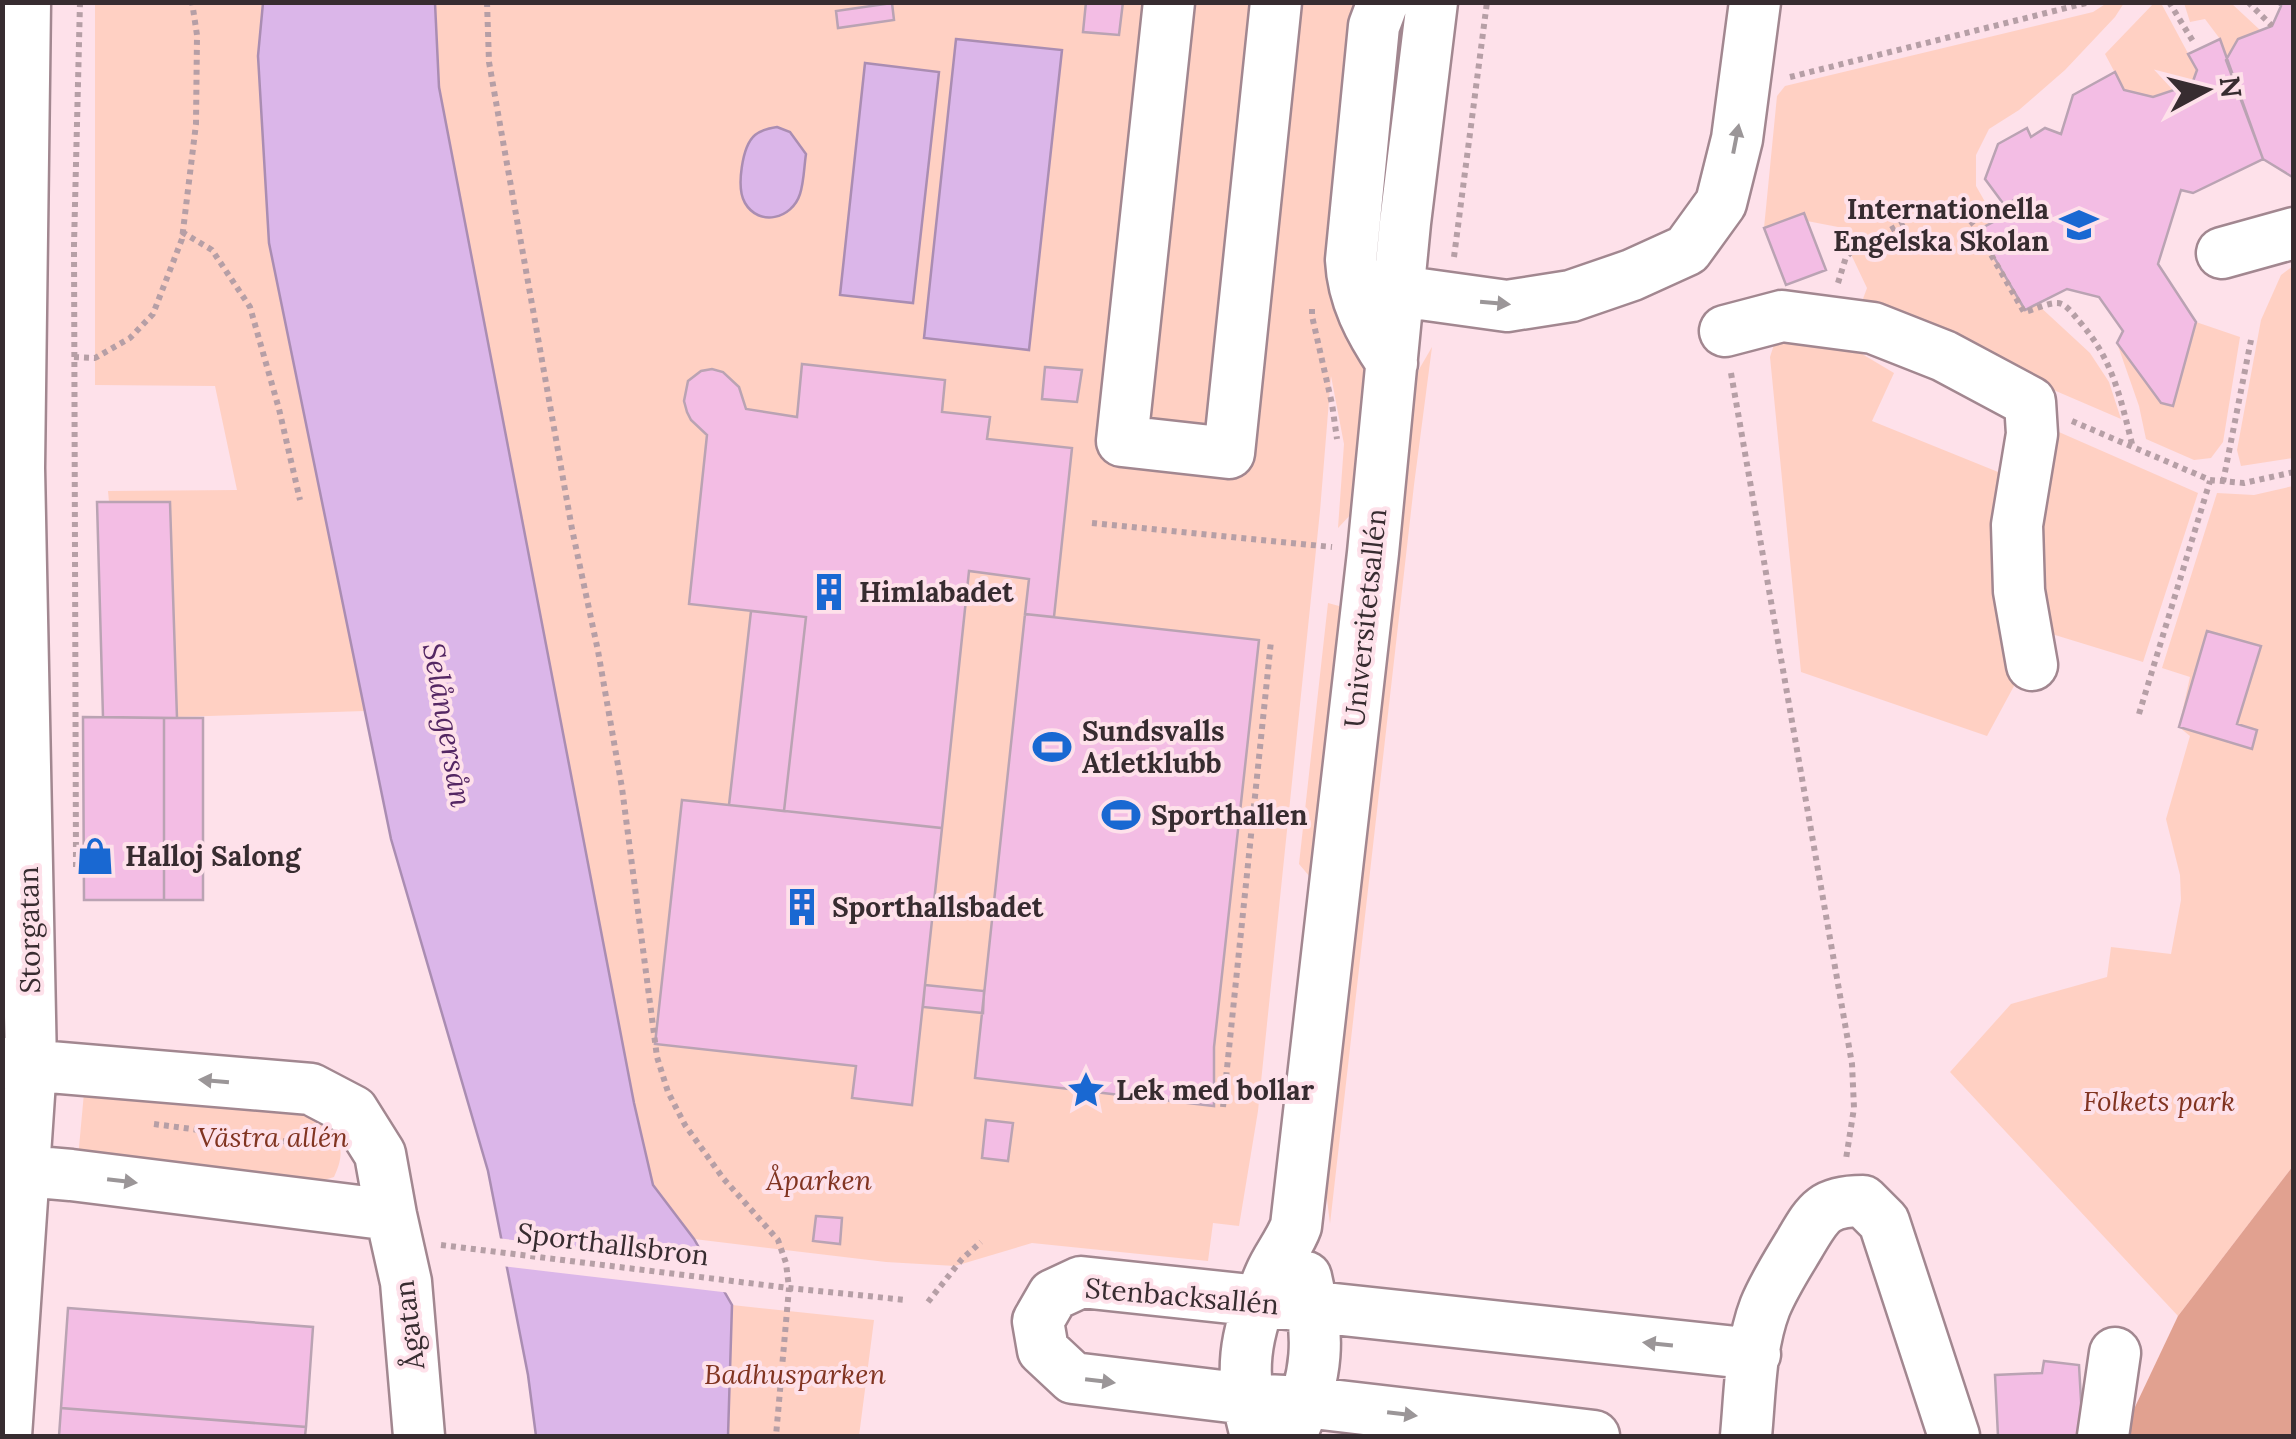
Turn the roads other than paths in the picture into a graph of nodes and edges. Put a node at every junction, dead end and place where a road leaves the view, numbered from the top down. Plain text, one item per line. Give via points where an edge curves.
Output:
1 (25, 2) edge
2 (1168, 2) edge
3 (1276, 2) edge
4 (1383, 2) edge
5 (1432, 2) edge
6 (1755, 2) edge
7 (2294, 233) edge
8 (2222, 253) dead end
9 (1399, 290) junction
10 (1724, 331) road end
11 (1392, 362) junction
12 (11, 468) edge
13 (2032, 665) dead end
14 (17, 1064) edge
15 (14, 1170) edge
16 (390, 1215) junction
17 (1294, 1234) junction
18 (1260, 1301) junction
19 (1313, 1309) junction
20 (410, 1327) junction
21 (2116, 1353) dead end
22 (1754, 1354) junction
23 (1251, 1418) edge
24 (1297, 1419) edge
25 (6, 1436) edge
26 (420, 1436) edge
27 (440, 1436) edge
28 (1594, 1436) edge
29 (1746, 1436) edge
30 (1954, 1436) edge
31 (2102, 1436) edge

1 - 12 street, Storgatan
2 - 3 street via 1122,441 1229,453
4 - 11 street via 1374,26 1351,260 1362,311
5 - 9 street, Universitetsallén
9 -> 6 street via 1507,306 1572,296 1687,250 1722,203
7 - 8 street
9 - 11 street, Universitetsallén
10 - 13 street via 1782,316 1873,328 2030,402 2032,434 2017,526
11 - 17 street, Universitetsallén via 1350,550 1328,937
12 - 14 street, Storgatan
14 - 15 street, Storgatan
16 -> 14 street via 380,1154 353,1111 311,1090
15 -> 16 street
15 - 25 street, Storgatan
16 - 20 street, Ågatan
17 - 18 street, Universitetsallén
17 - 19 street, Universitetsallén
18 - 19 street, Stenbacksallén
18 - 23 street, Universitetsallén via 1244,1371
18 -> 23 street, Stenbacksallén via 1080,1282 1053,1295 1038,1321 1043,1350 1073,1378
22 -> 19 street, Stenbacksallén
19 - 24 street, Universitetsallén via 1316,1356
20 - 26 street, Ågatan
20 - 27 street via 427,1326
21 - 31 street
22 - 29 street
22 - 30 street via 1765,1308 1817,1215 1863,1212
23 - 24 street, Stenbacksallén
24 -> 28 street, Stenbacksallén

